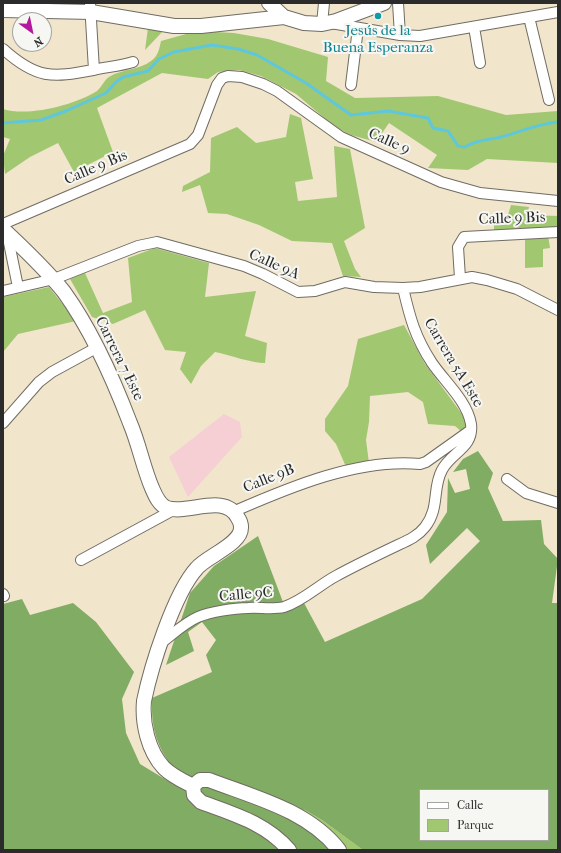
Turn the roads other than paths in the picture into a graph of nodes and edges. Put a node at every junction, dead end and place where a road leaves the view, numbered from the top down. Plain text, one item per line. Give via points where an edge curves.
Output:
1 (269, 3) edge
2 (324, 3) edge
3 (384, 3) edge
4 (398, 3) edge
5 (90, 7) edge
6 (3, 10) edge
7 (558, 12) edge
8 (284, 17) junction
9 (529, 17) junction
10 (325, 24) junction
11 (474, 27) junction
12 (358, 28) junction
13 (400, 35) junction
14 (3, 49) edge
15 (133, 62) dead end
16 (480, 64) dead end
17 (94, 70) junction
18 (222, 78) joint
19 (351, 85) dead end
20 (549, 100) dead end
21 (558, 201) edge
22 (4, 229) edge
23 (558, 232) edge
24 (460, 278) junction
25 (54, 279) junction
26 (18, 287) junction
27 (403, 288) junction
28 (3, 291) edge
29 (558, 310) edge
30 (96, 348) junction
31 (3, 423) edge
32 (471, 430) junction
33 (508, 479) dead end
34 (558, 503) edge
35 (176, 509) junction
36 (235, 511) junction
37 (81, 560) dead end
38 (161, 643) junction
39 (193, 786) junction
40 (289, 850) edge
41 (339, 850) edge

1 - 8 street
2 - 10 street
3 - 10 street
4 - 13 street
5 - 6 street
5 - 8 street via 188,27
5 - 17 street
7 - 9 street
8 - 10 street via 304,23
9 - 11 street
9 - 20 street
10 - 12 street
11 - 13 street via 427,35
11 - 16 street
12 - 13 street
12 - 19 street
14 - 17 street via 22,64 45,74 62,76
15 - 17 street
18 - 21 street, Calle 9 via 242,77 268,86 341,137 441,182 480,193
18 - 22 street, Calle 9 Bis via 198,135 184,147
22 - 25 street, Carrera 7 Este
22 - 26 street
23 - 24 street, Calle 9 Bis via 467,236 461,240 458,247
24 - 27 street, Calle 9A
24 - 29 street, Calle 9A via 472,277 516,289
25 - 26 street, Calle 9A
25 - 27 street, Calle 9A via 138,246 157,242 244,266 298,292 345,282
25 - 30 street, Carrera 7 Este via 73,306
26 - 28 street, Calle 9A
27 - 32 street, Carrera 5A Este via 412,326 432,363 467,411
30 - 31 street via 39,382
30 - 35 street, Carrera 7 Este via 131,425 156,496 165,507
32 - 36 street, Calle 9B via 426,462 374,464 292,486
32 - 38 street, Calle 9C via 465,447 441,471 434,512 414,538 335,576 292,604 276,609 247,608 200,616
33 - 34 street via 526,493
35 - 36 street, Calle 9B via 226,506
35 - 37 street, Calle 9B
36 - 38 street via 240,523 240,533 233,542 194,572 183,588
38 - 39 street via 144,701 146,732 164,768
39 - 40 street via 194,795 201,802 259,825
39 - 41 street via 200,780 209,780 295,814 319,830

